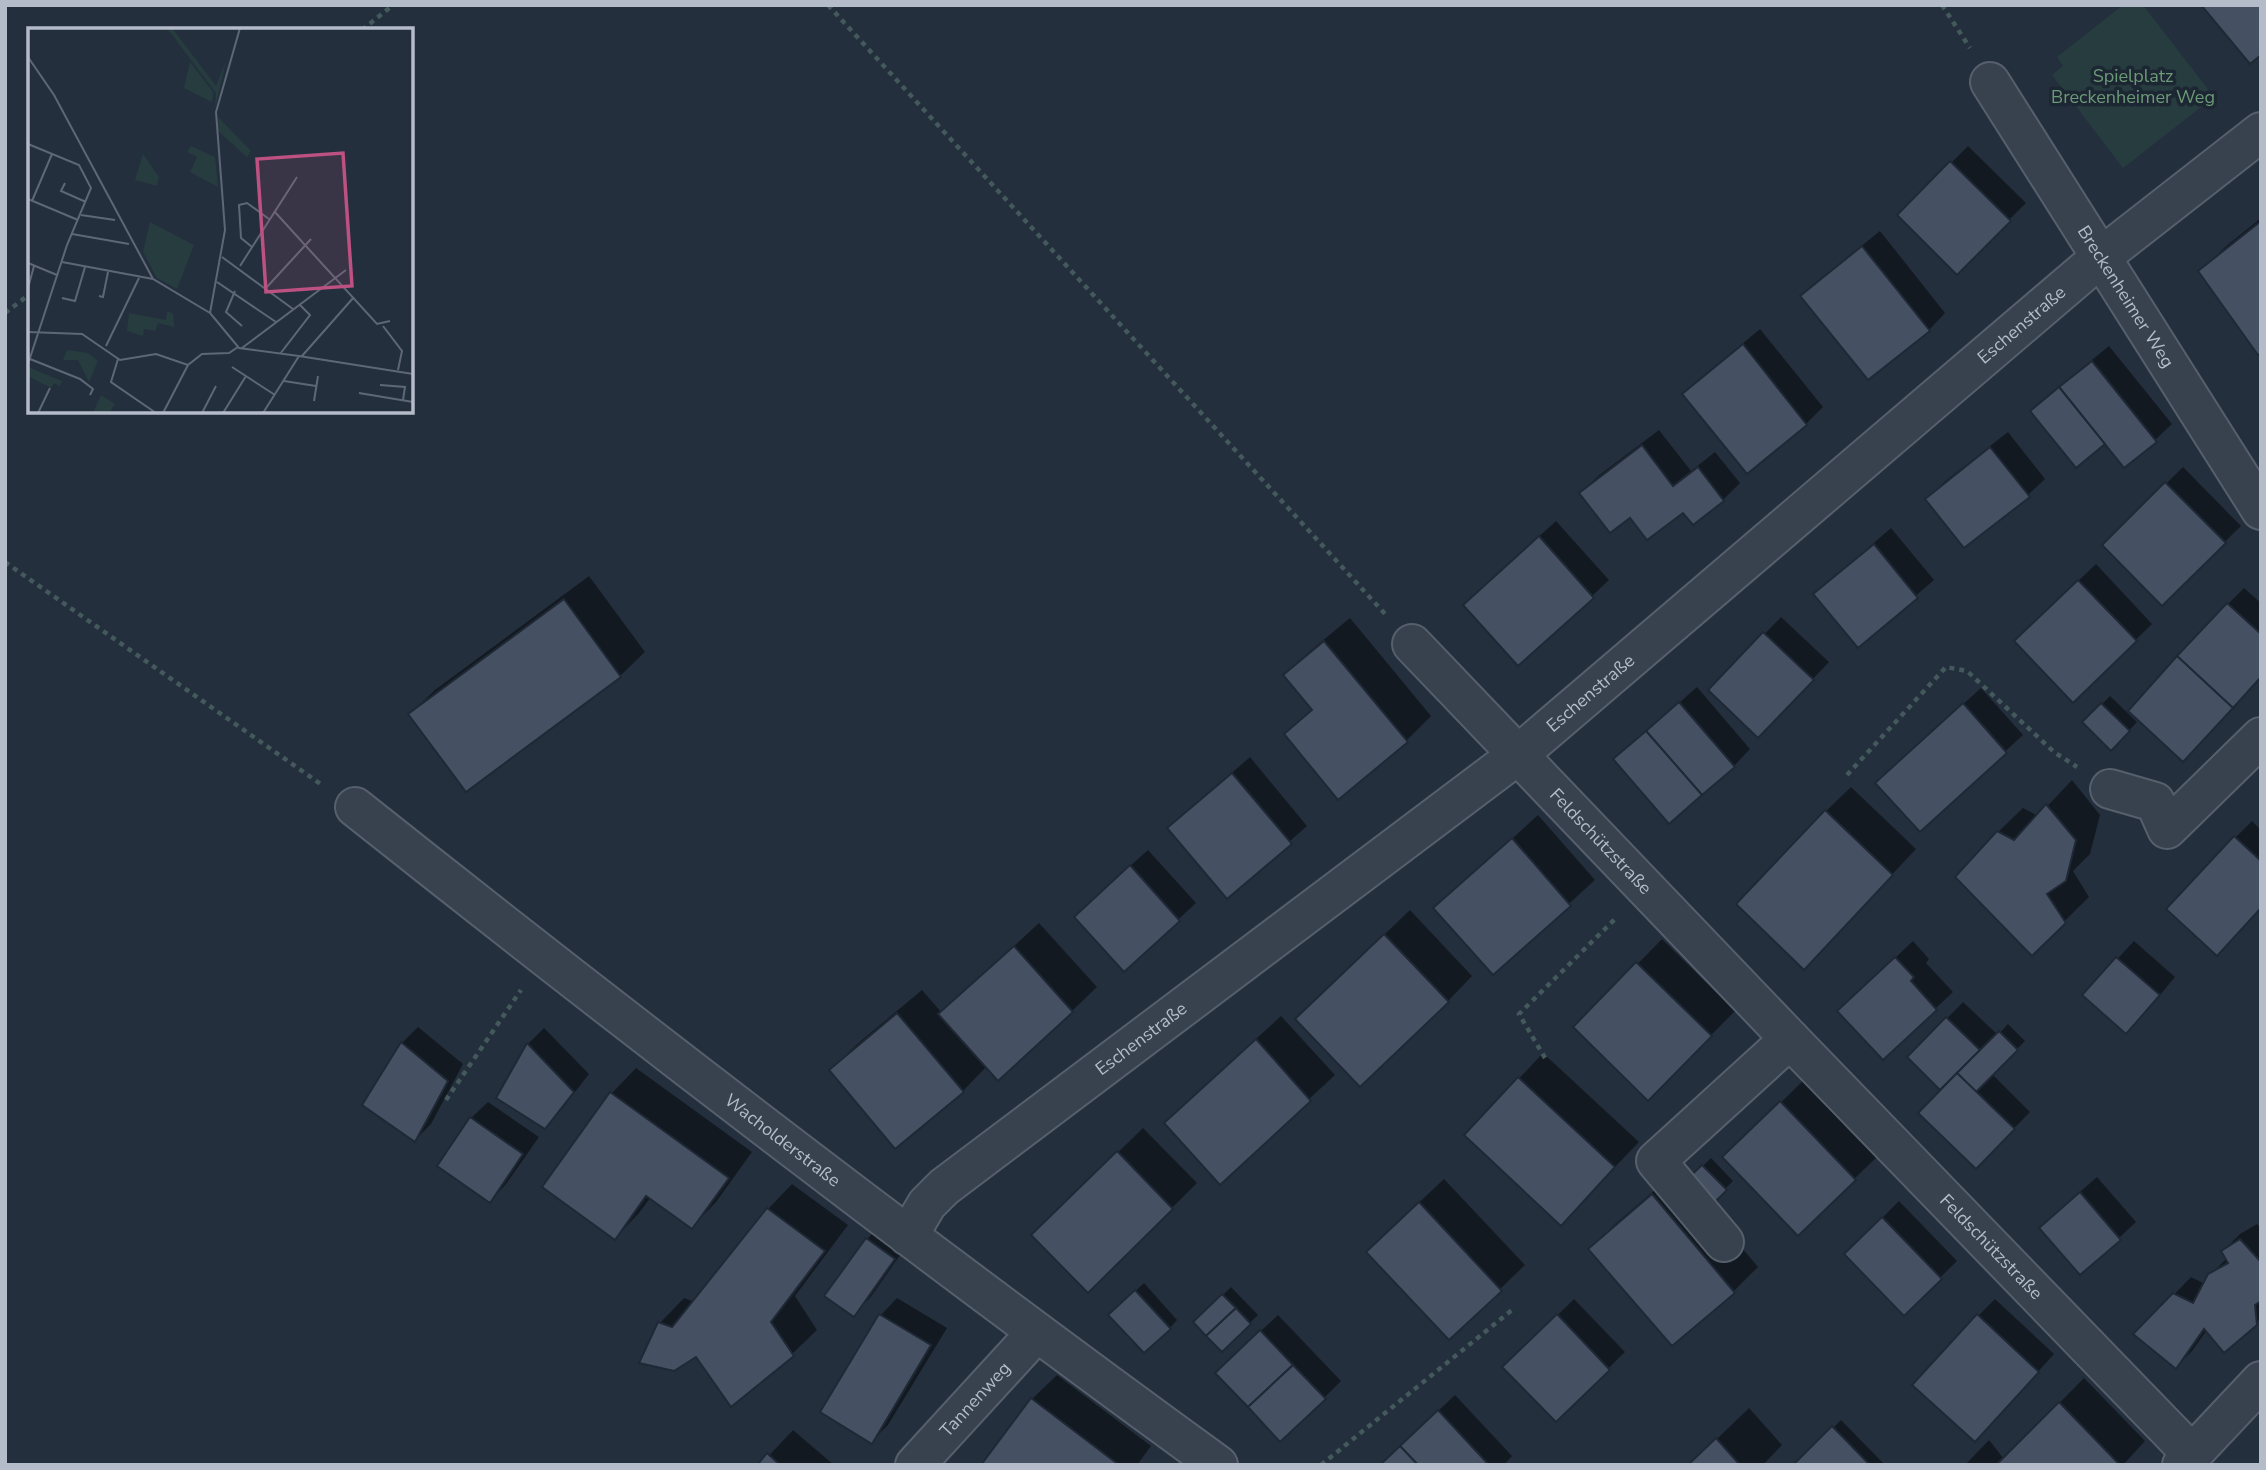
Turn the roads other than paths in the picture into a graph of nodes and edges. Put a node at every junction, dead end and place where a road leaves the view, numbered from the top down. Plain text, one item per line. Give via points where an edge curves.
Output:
1 (1990, 82) road end
2 (2261, 132) edge
3 (2101, 257) junction
4 (2261, 510) edge
5 (1412, 644) road end
6 (2261, 737) edge
7 (1519, 754) junction
8 (2110, 789) road end
9 (355, 807) road end
10 (1790, 1040) junction
11 (908, 1236) junction
12 (1724, 1242) dead end
13 (1036, 1333) junction
14 (2261, 1381) edge
15 (2187, 1459) edge
16 (915, 1465) edge
17 (1218, 1465) edge

1 - 3 street, Breckenheimer Weg
2 - 3 street, Eschenstraße
3 - 4 street, Breckenheimer Weg
3 - 7 street, Eschenstraße
5 - 7 street, Feldschützstraße
6 - 8 street via 2167,829 2155,802
7 - 10 street, Feldschützstraße
7 - 11 street, Eschenstraße via 944,1187 927,1204
9 - 11 street, Wacholderstraße
10 - 12 street via 1656,1161
10 - 15 street, Feldschützstraße
11 - 13 street, Wacholderstraße
13 - 16 street, Tannenweg
13 - 17 street, Wacholderstraße
14 - 15 street

